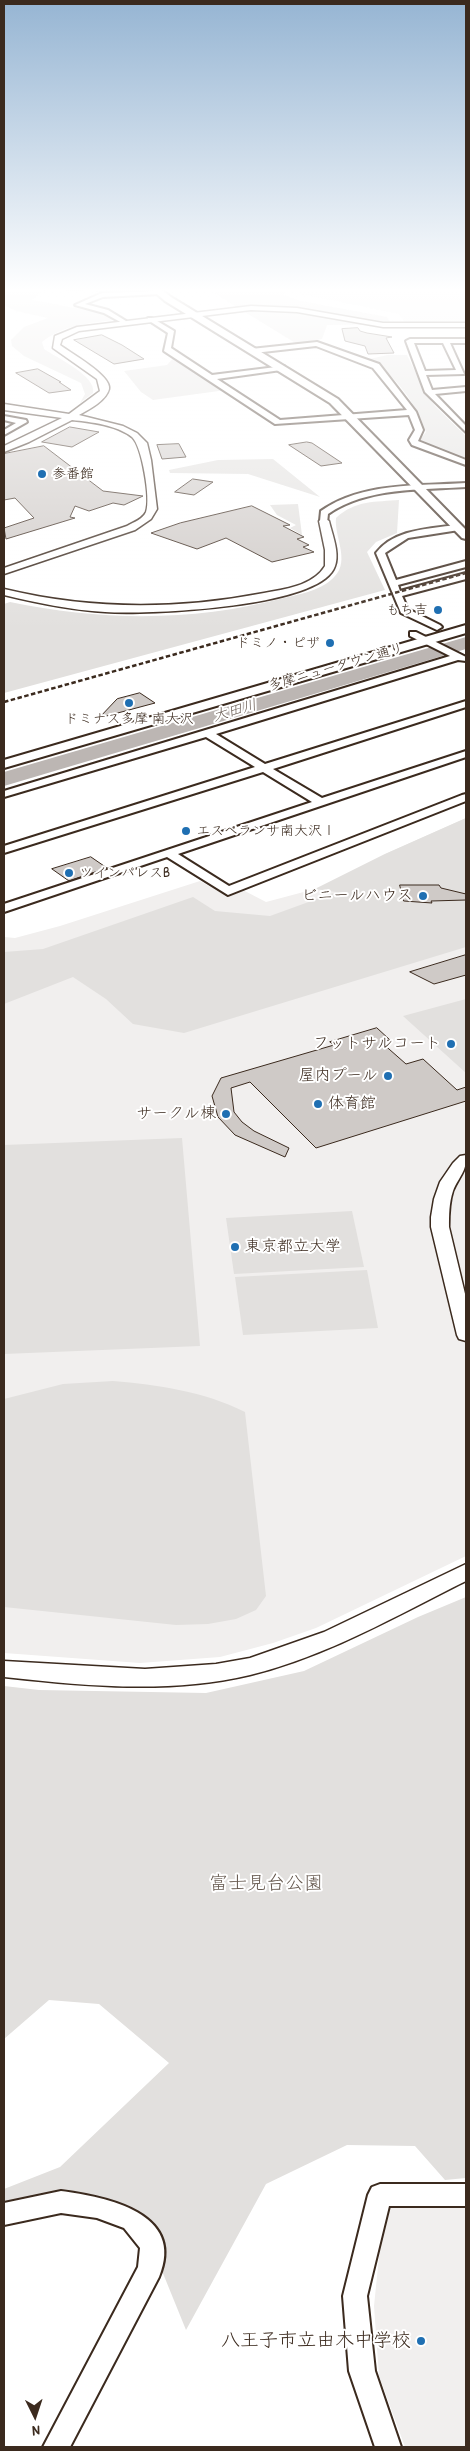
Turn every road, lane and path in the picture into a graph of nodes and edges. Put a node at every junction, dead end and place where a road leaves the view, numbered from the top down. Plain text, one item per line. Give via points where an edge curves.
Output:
1 (93, 401) edge
2 (248, 401) edge
3 (332, 401) edge
4 (404, 401) edge
5 (438, 401) edge
6 (4, 406) edge
7 (412, 412) junction
8 (466, 415) edge
9 (453, 416) junction
10 (68, 417) junction
11 (350, 417) junction
12 (4, 418) edge
13 (466, 429) edge
14 (4, 433) edge
15 (4, 449) edge
16 (466, 463) edge
17 (466, 485) edge
18 (466, 489) edge
19 (421, 491) junction
20 (324, 521) joint
21 (456, 528) junction
22 (466, 536) edge
23 (466, 564) edge
24 (4, 571) edge
25 (466, 576) edge
26 (392, 584) junction
27 (4, 592) edge
28 (396, 595) junction
29 (466, 619) edge
30 (437, 627) junction
31 (466, 629) edge
32 (413, 634) junction
33 (432, 644) junction
34 (459, 657) edge
35 (466, 704) edge
36 (207, 733) junction
37 (4, 753) edge
38 (464, 757) edge
39 (4, 764) edge
40 (265, 768) junction
41 (4, 794) edge
42 (466, 797) edge
43 (322, 803) junction
44 (4, 850) edge
45 (170, 854) junction
46 (4, 895) edge
47 (10, 906) edge
48 (466, 1160) edge
49 (466, 1335) edge
50 (466, 1572) edge
51 (4, 1669) edge
52 (466, 2195) edge
53 (4, 2214) edge
54 (56, 2447) edge
55 (388, 2447) edge

1 - 10 street
2 - 11 street via 278,422
3 - 11 main road
4 - 7 street
5 - 9 street
6 - 10 street
7 - 11 street
7 - 16 street via 419,430 413,440 415,443
8 - 9 street
9 - 13 street
10 - 15 street
10 - 24 street via 110,424 135,435 143,445 153,508 145,520 131,528
11 - 19 main road
12 - 14 street via 23,422
17 - 19 street
18 - 19 street
19 - 20 street via 351,502 336,509
19 - 21 main road
20 - 27 street via 330,565 324,575 305,586 268,596 206,607 132,610 63,605
21 - 22 main road
21 - 26 street via 404,535 386,545 380,553
23 - 26 street
25 - 28 street
26 - 28 street
28 - 30 street via 404,612
29 - 30 main road, 多摩ニュータウン通り
30 - 32 main road, 多摩ニュータウン通り
31 - 33 main road, 多摩ニュータウン通り
32 - 33 street
32 - 37 main road, 多摩ニュータウン通り
33 - 34 street
33 - 39 main road, 多摩ニュータウン通り
34 - 36 street
35 - 40 street
36 - 40 street
36 - 41 street
38 - 43 street
40 - 43 street
40 - 44 street
42 - 45 street via 228,891
43 - 45 street
45 - 47 street
46 - 47 street
48 - 49 street via 444,1190 440,1203 440,1227
50 - 51 street via 354,1627 285,1656 246,1667 140,1679
52 - 55 street via 380,2195 355,2296 362,2371
53 - 54 street via 61,2202 97,2207 132,2220 153,2244 150,2269

